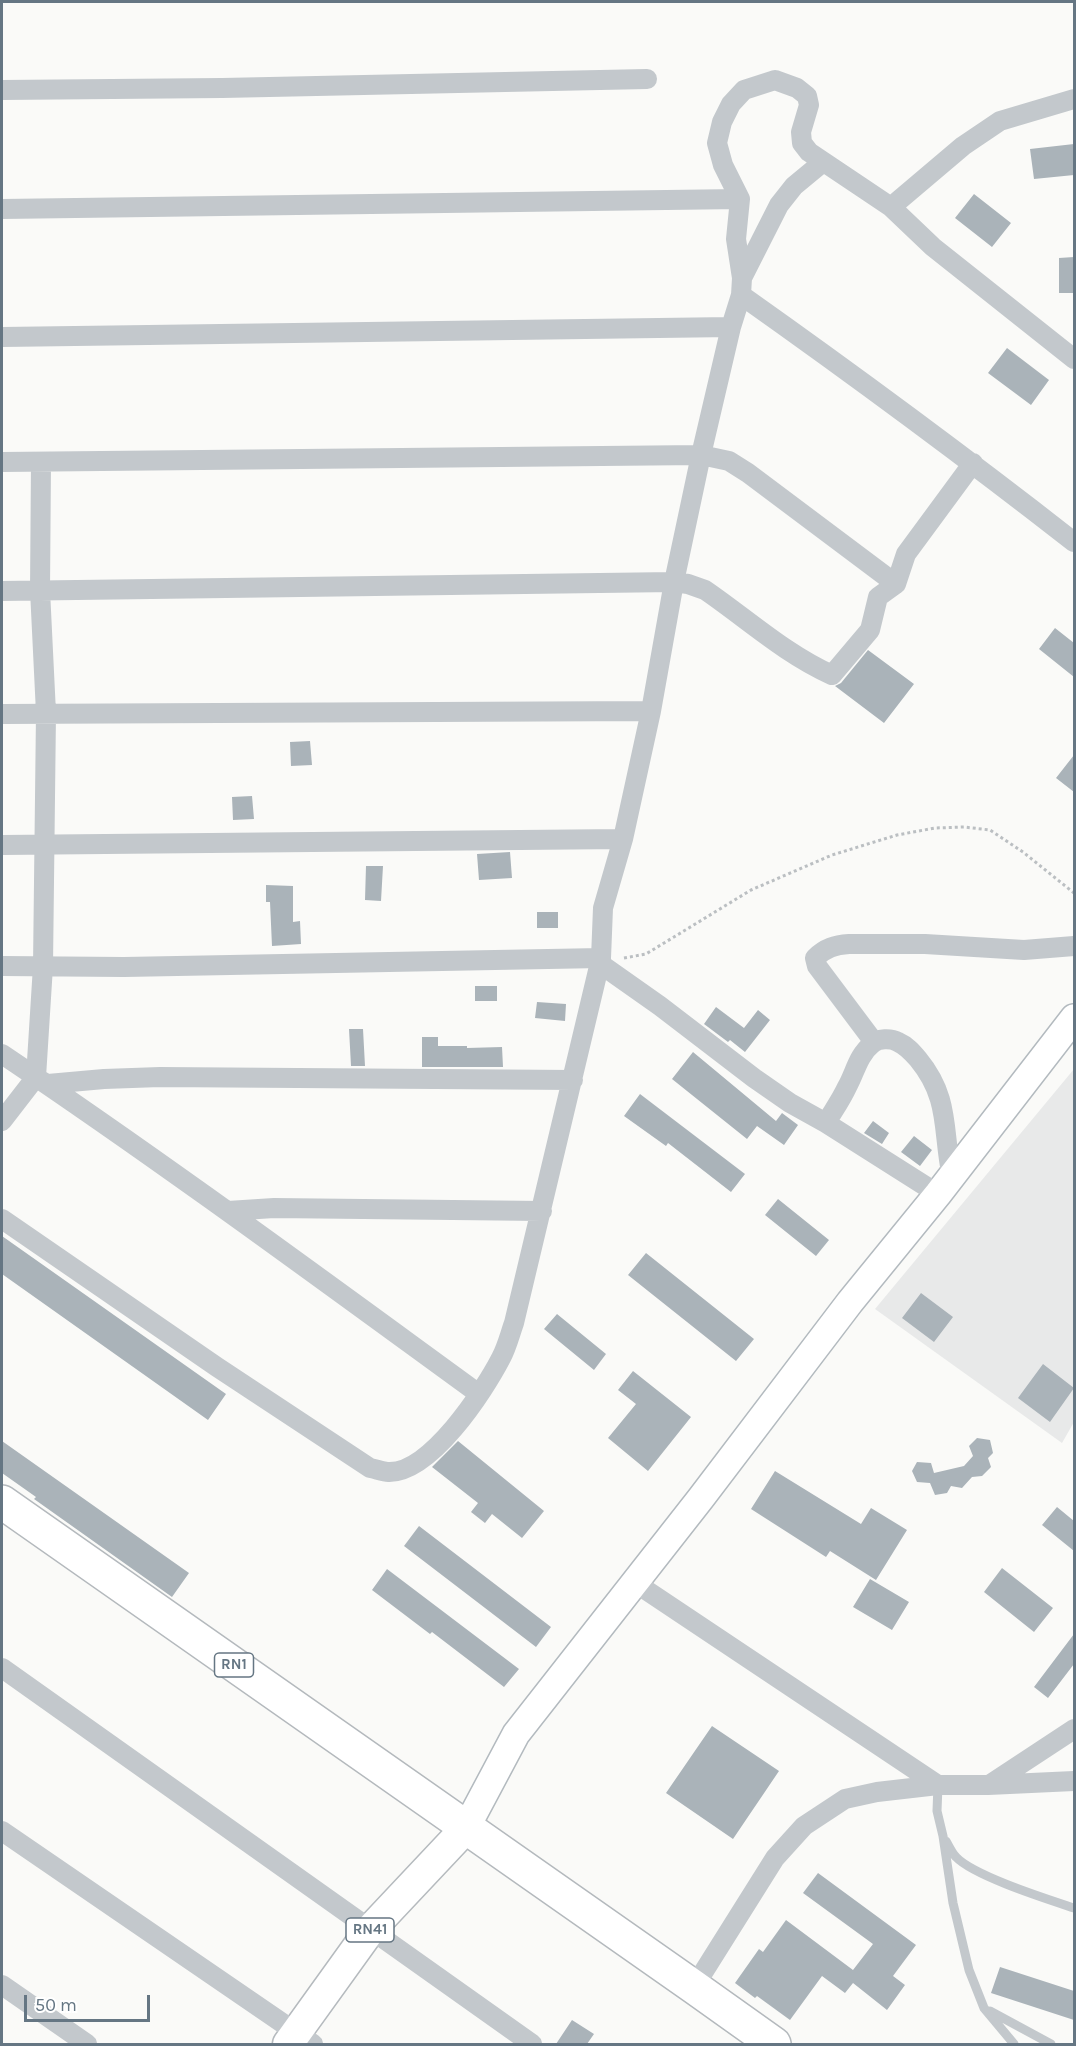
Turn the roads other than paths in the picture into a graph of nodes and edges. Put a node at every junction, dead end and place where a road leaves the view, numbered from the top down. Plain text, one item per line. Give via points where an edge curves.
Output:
1 (647, 79) dead end
2 (2, 90) edge
3 (1074, 99) edge
4 (823, 162) junction
5 (740, 200) junction
6 (891, 207) junction
7 (2, 209) edge
8 (741, 287) junction
9 (731, 327) junction
10 (2, 337) edge
11 (1074, 359) edge
12 (701, 455) junction
13 (2, 462) edge
14 (40, 462) junction
15 (973, 463) junction
16 (1074, 542) edge
17 (674, 582) junction
18 (896, 584) junction
19 (40, 590) junction
20 (2, 591) edge
21 (651, 711) junction
22 (46, 713) junction
23 (2, 714) edge
24 (623, 839) junction
25 (44, 844) junction
26 (2, 845) edge
27 (1074, 946) edge
28 (600, 961) junction
29 (2, 966) edge
30 (43, 966) junction
31 (1074, 1018) edge
32 (874, 1042) junction
33 (2, 1054) edge
34 (573, 1080) junction
35 (42, 1081) junction
36 (2, 1121) edge
37 (826, 1123) junction
38 (945, 1185) junction
39 (228, 1211) junction
40 (542, 1211) junction
41 (2, 1219) edge
42 (479, 1394) junction
43 (2, 1502) edge
44 (634, 1582) junction
45 (2, 1668) edge
46 (1074, 1729) edge
47 (1074, 1781) edge
48 (938, 1785) junction
49 (988, 1785) junction
50 (466, 1828) junction
51 (2, 1831) edge
52 (943, 1836) junction
53 (1074, 1908) edge
54 (370, 1930) junction
55 (2, 1985) edge
56 (694, 1986) junction
57 (984, 2008) junction
58 (299, 2041) edge
59 (87, 2044) edge
60 (532, 2044) edge
61 (774, 2044) edge
62 (1014, 2044) edge
63 (1051, 2044) edge

1 - 2 street
3 - 6 street via 1000,121 963,146
4 - 5 street via 802,143 807,96 775,80 744,90 731,104 717,143
4 - 6 street
4 - 8 street via 794,186 779,205
5 - 7 street
5 - 8 street via 736,239
6 - 11 street via 933,247
8 - 9 street
8 - 15 street
9 - 10 street
9 - 12 street
12 - 14 street
12 - 17 street
12 - 18 street via 729,461 748,473
13 - 14 street
14 - 19 street
15 - 16 street
15 - 18 street via 906,554
17 - 18 street via 705,590 831,675 870,630 878,597
17 - 19 street
17 - 21 street
19 - 20 street
19 - 22 street
21 - 22 street
21 - 24 street
22 - 23 street
22 - 25 street
24 - 25 street
24 - 28 street via 603,908
25 - 26 street
25 - 30 street
27 - 32 street via 1024,950 849,944 823,951 815,958 818,966
28 - 30 street
28 - 34 street
28 - 37 street via 754,1078
29 - 30 street
30 - 35 street
31 - 38 street
32 - 37 street via 863,1053
32 - 38 street via 892,1039 905,1045 936,1086 947,1131
33 - 35 street
34 - 35 street via 160,1077
34 - 40 street
35 - 36 street
35 - 39 street
37 - 38 street
38 - 44 street
39 - 40 street
39 - 42 street
40 - 42 street via 514,1323 502,1356
41 - 42 street via 370,1468 389,1472 407,1468 431,1453
43 - 50 highway, RN1
44 - 48 street
44 - 50 street via 516,1734
45 - 54 street
46 - 49 street
47 - 49 street
48 - 49 street
48 - 52 lane via 937,1811
48 - 56 street via 845,1799 804,1826 775,1858
50 - 54 main road, RN41
50 - 56 highway, RN1
51 - 58 street
52 - 53 lane via 956,1857 972,1869
52 - 57 lane via 961,1937
54 - 58 main road, RN41
54 - 60 street
55 - 59 street
56 - 61 highway, RN1
57 - 62 lane
57 - 63 lane

